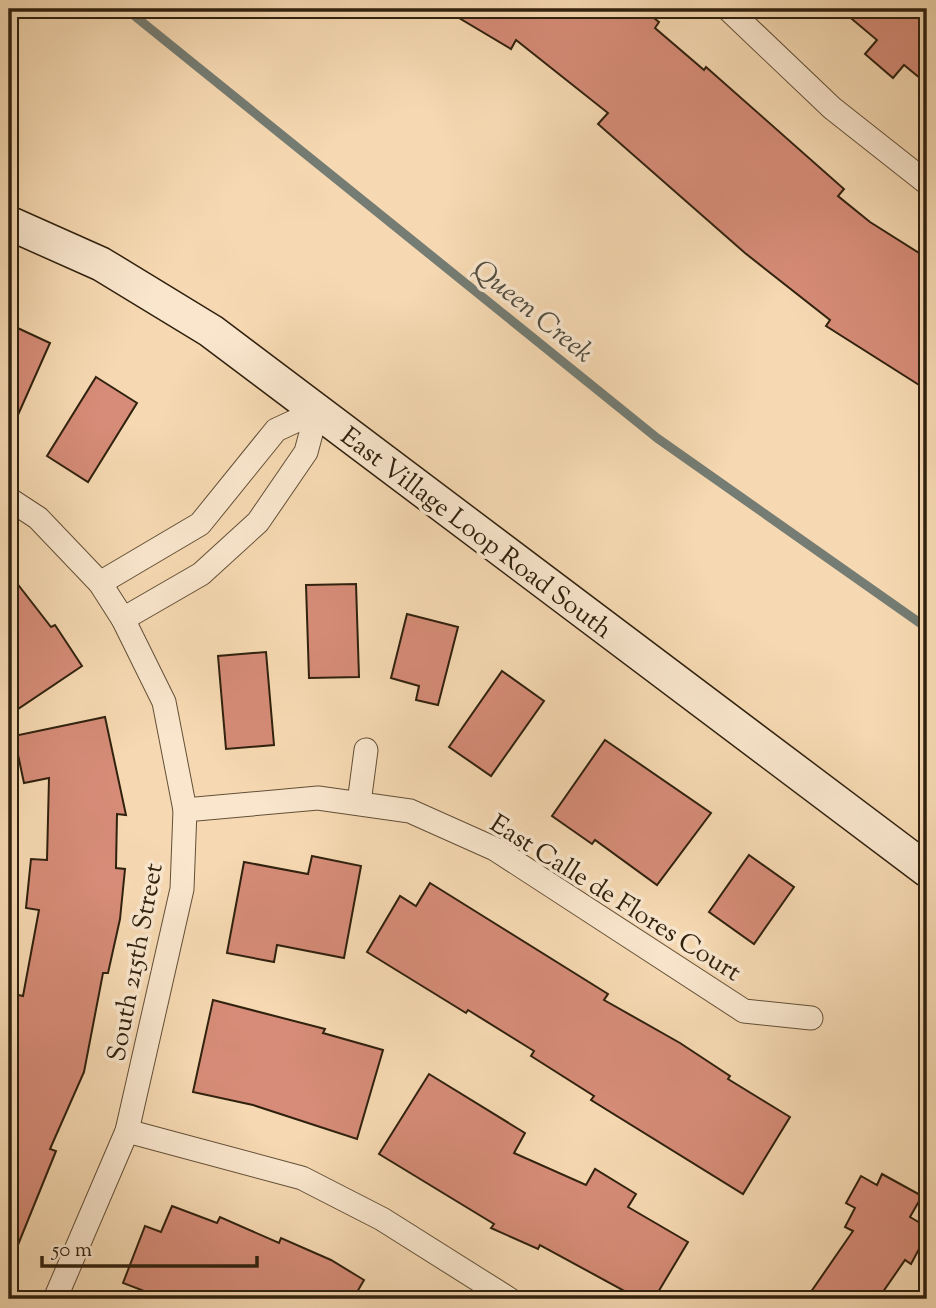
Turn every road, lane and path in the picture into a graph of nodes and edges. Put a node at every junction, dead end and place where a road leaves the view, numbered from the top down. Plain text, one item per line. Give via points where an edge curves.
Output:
1 (728, 9) edge
2 (927, 183) edge
3 (9, 223) edge
4 (317, 411) junction
5 (9, 499) edge
6 (100, 583) junction
7 (123, 619) junction
8 (366, 750) dead end
9 (359, 803) junction
10 (185, 810) junction
11 (927, 870) edge
12 (811, 1018) dead end
13 (127, 1131) junction
14 (55, 1299) edge
15 (509, 1299) edge

1 - 2 street via 832,108
3 - 4 street, East Village Loop Road South via 100,264 211,331
4 - 6 street via 276,430 200,524
4 - 7 street via 306,452 258,523 201,574
4 - 11 street, East Village Loop Road South
5 - 6 street, South 215th Street via 38,518
6 - 7 street, South 215th Street
7 - 10 street, South 215th Street via 164,702
8 - 9 street
9 - 10 street, East Calle de Flores Court via 318,798
9 - 12 street, East Calle de Flores Court via 410,811 495,849 744,1011
10 - 13 street, South 215th Street via 182,889
13 - 14 street, South 215th Street
13 - 15 street via 302,1178 382,1219

